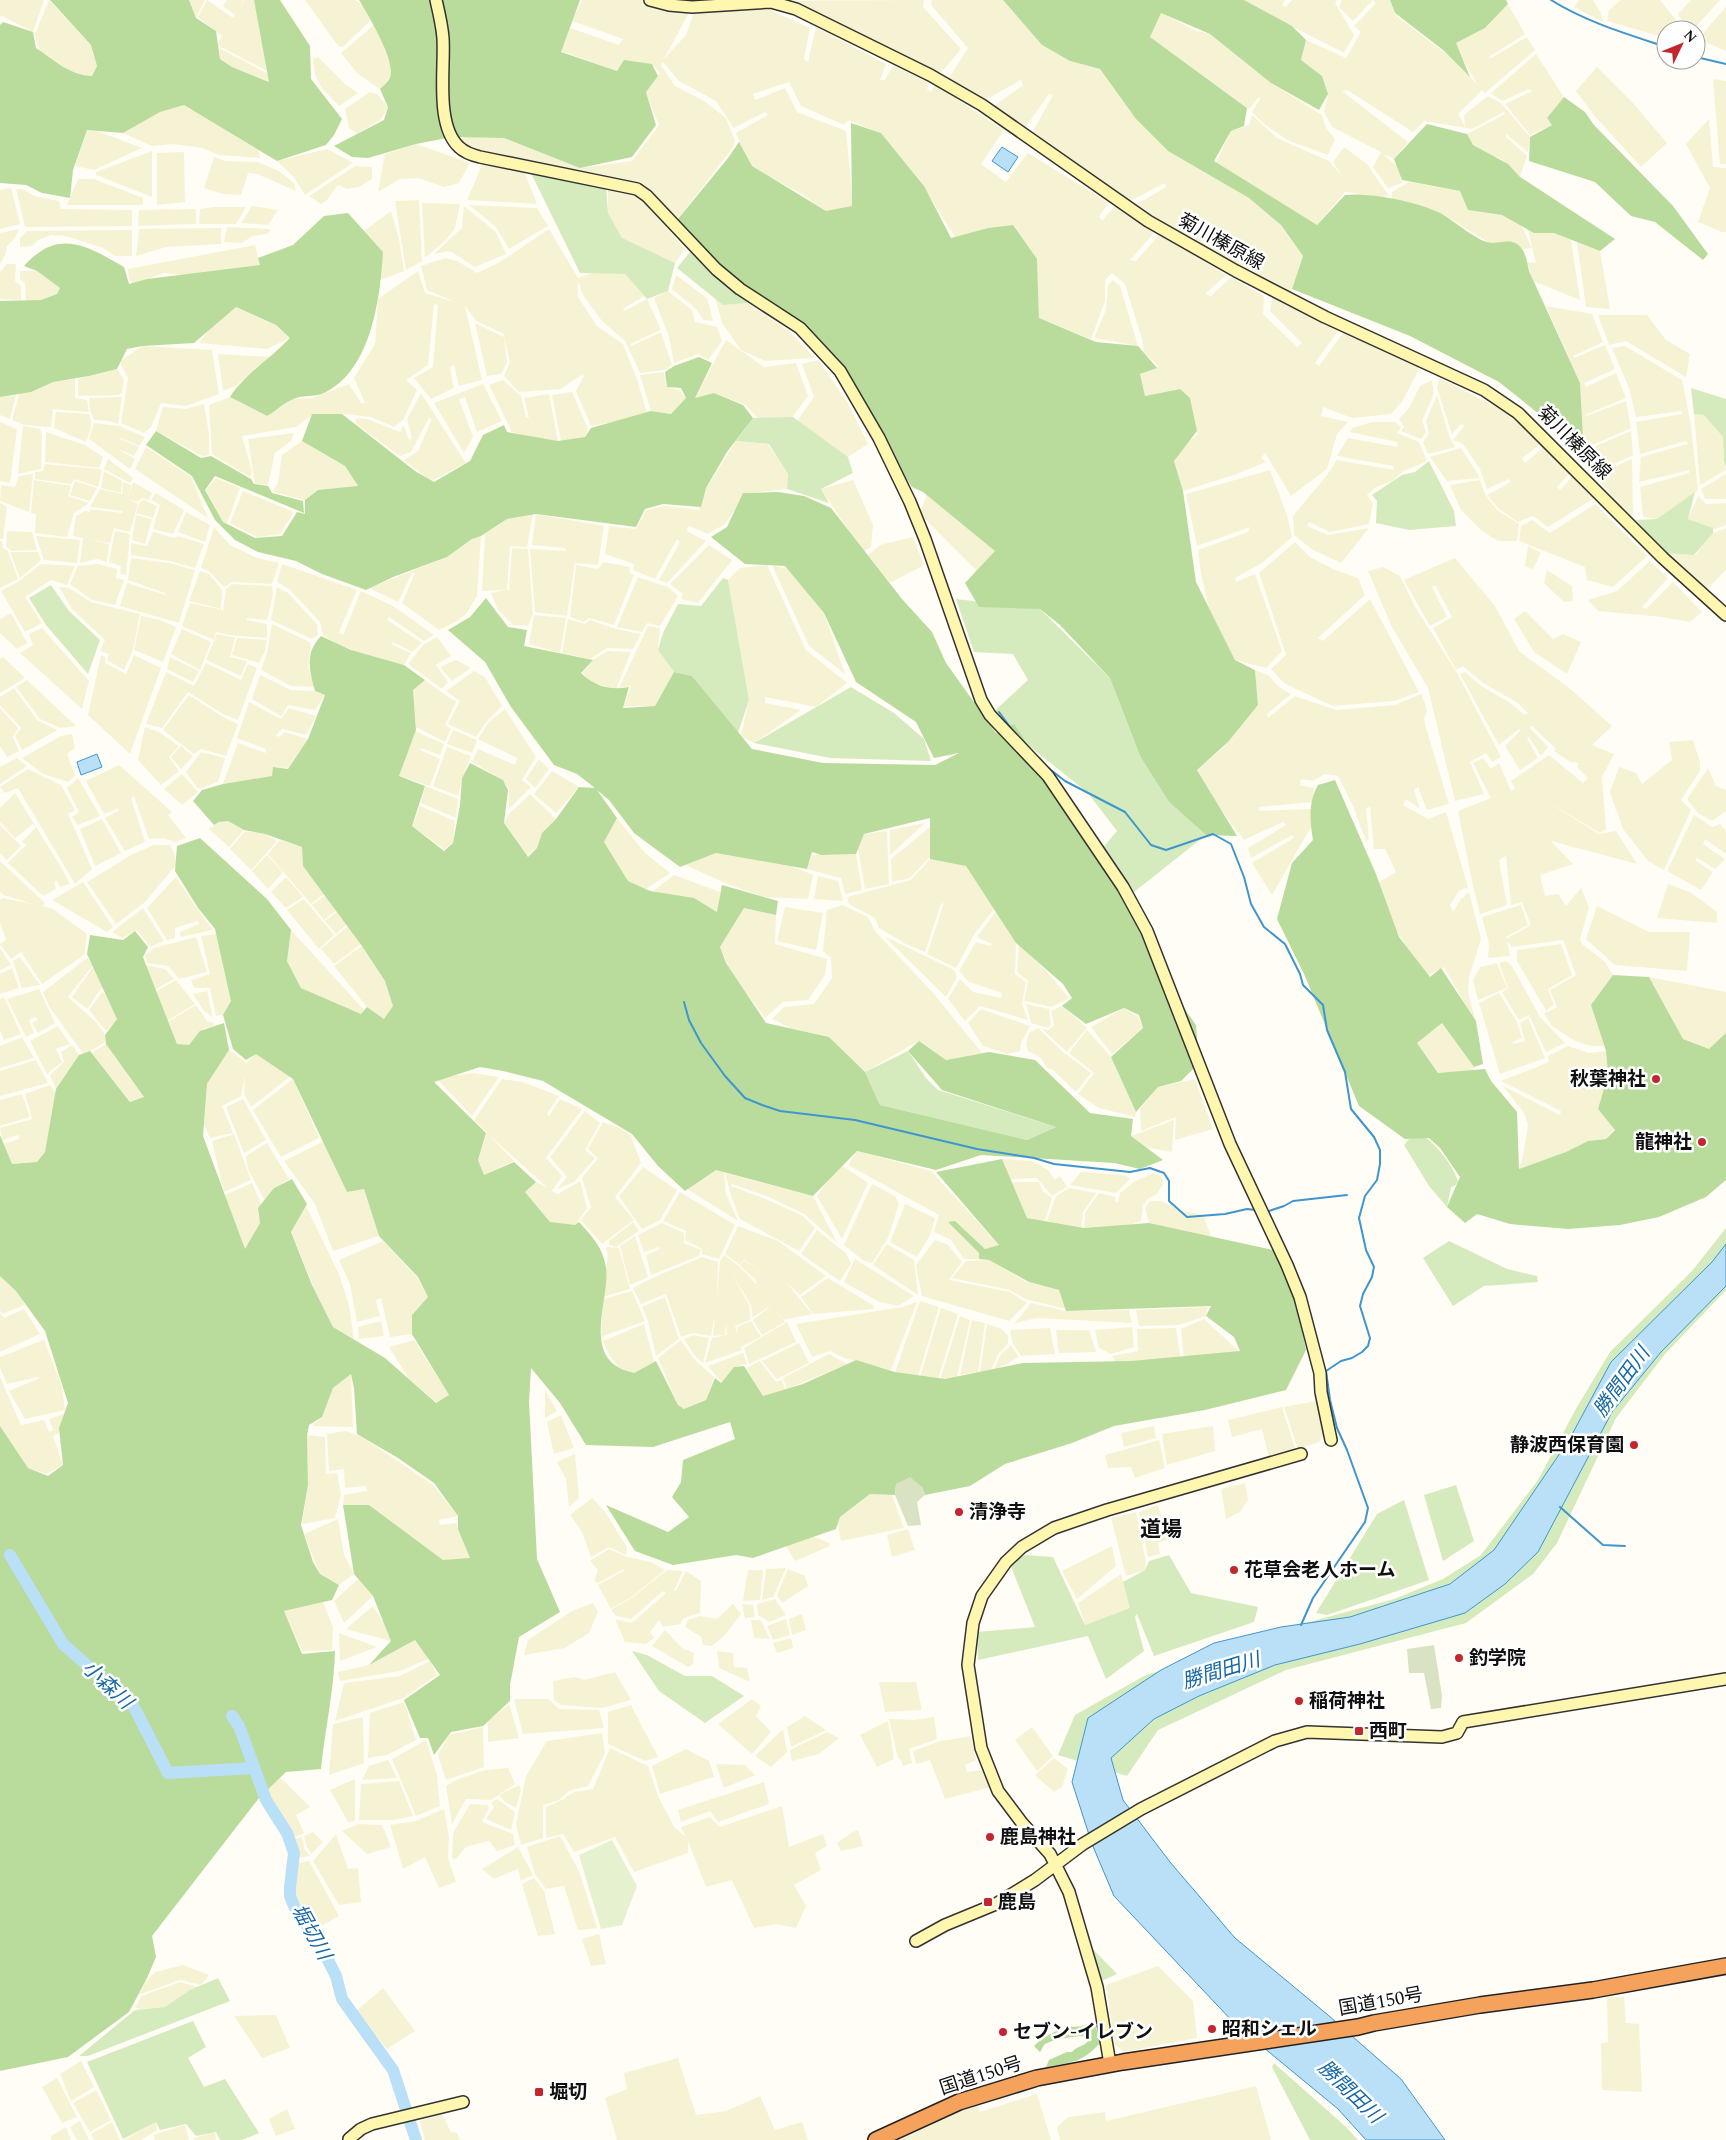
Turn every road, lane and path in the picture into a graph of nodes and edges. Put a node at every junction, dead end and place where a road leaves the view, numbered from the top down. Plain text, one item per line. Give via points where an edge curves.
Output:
1 (436, 0) edge
2 (650, 0) edge
3 (1726, 614) edge
4 (1331, 1440) dead end
5 (1301, 1454) dead end
6 (1726, 1679) edge
7 (1055, 1864) junction
8 (916, 1941) dead end
9 (1726, 1966) edge
10 (1110, 2064) junction
11 (463, 2102) dead end
12 (349, 2139) dead end
13 (876, 2140) edge

1 - 4 street via 442,20 446,118 458,147 480,157 637,189 716,269 740,289 800,328 840,371 879,438 910,502 981,700 990,715 1048,776 1134,904 1230,1144 1300,1297 1320,1373
2 - 3 street, 菊川榛原線 via 692,7 771,2 796,9 930,75 982,105 1148,220 1236,271 1325,317 1484,390 1525,418 1663,558
5 - 7 street via 1054,1528 1015,1553 982,1596 969,1644 968,1665 981,1748 998,1791
6 - 7 street via 1463,1722 1456,1734 1442,1737 1297,1734 1275,1741 1170,1793
7 - 8 street via 996,1904
7 - 10 street via 1069,1892 1097,1987
9 - 10 highway, 国道150号 via 1593,1990
10 - 13 highway, 国道150号 via 1006,2086 959,2102
11 - 12 street via 372,2124

